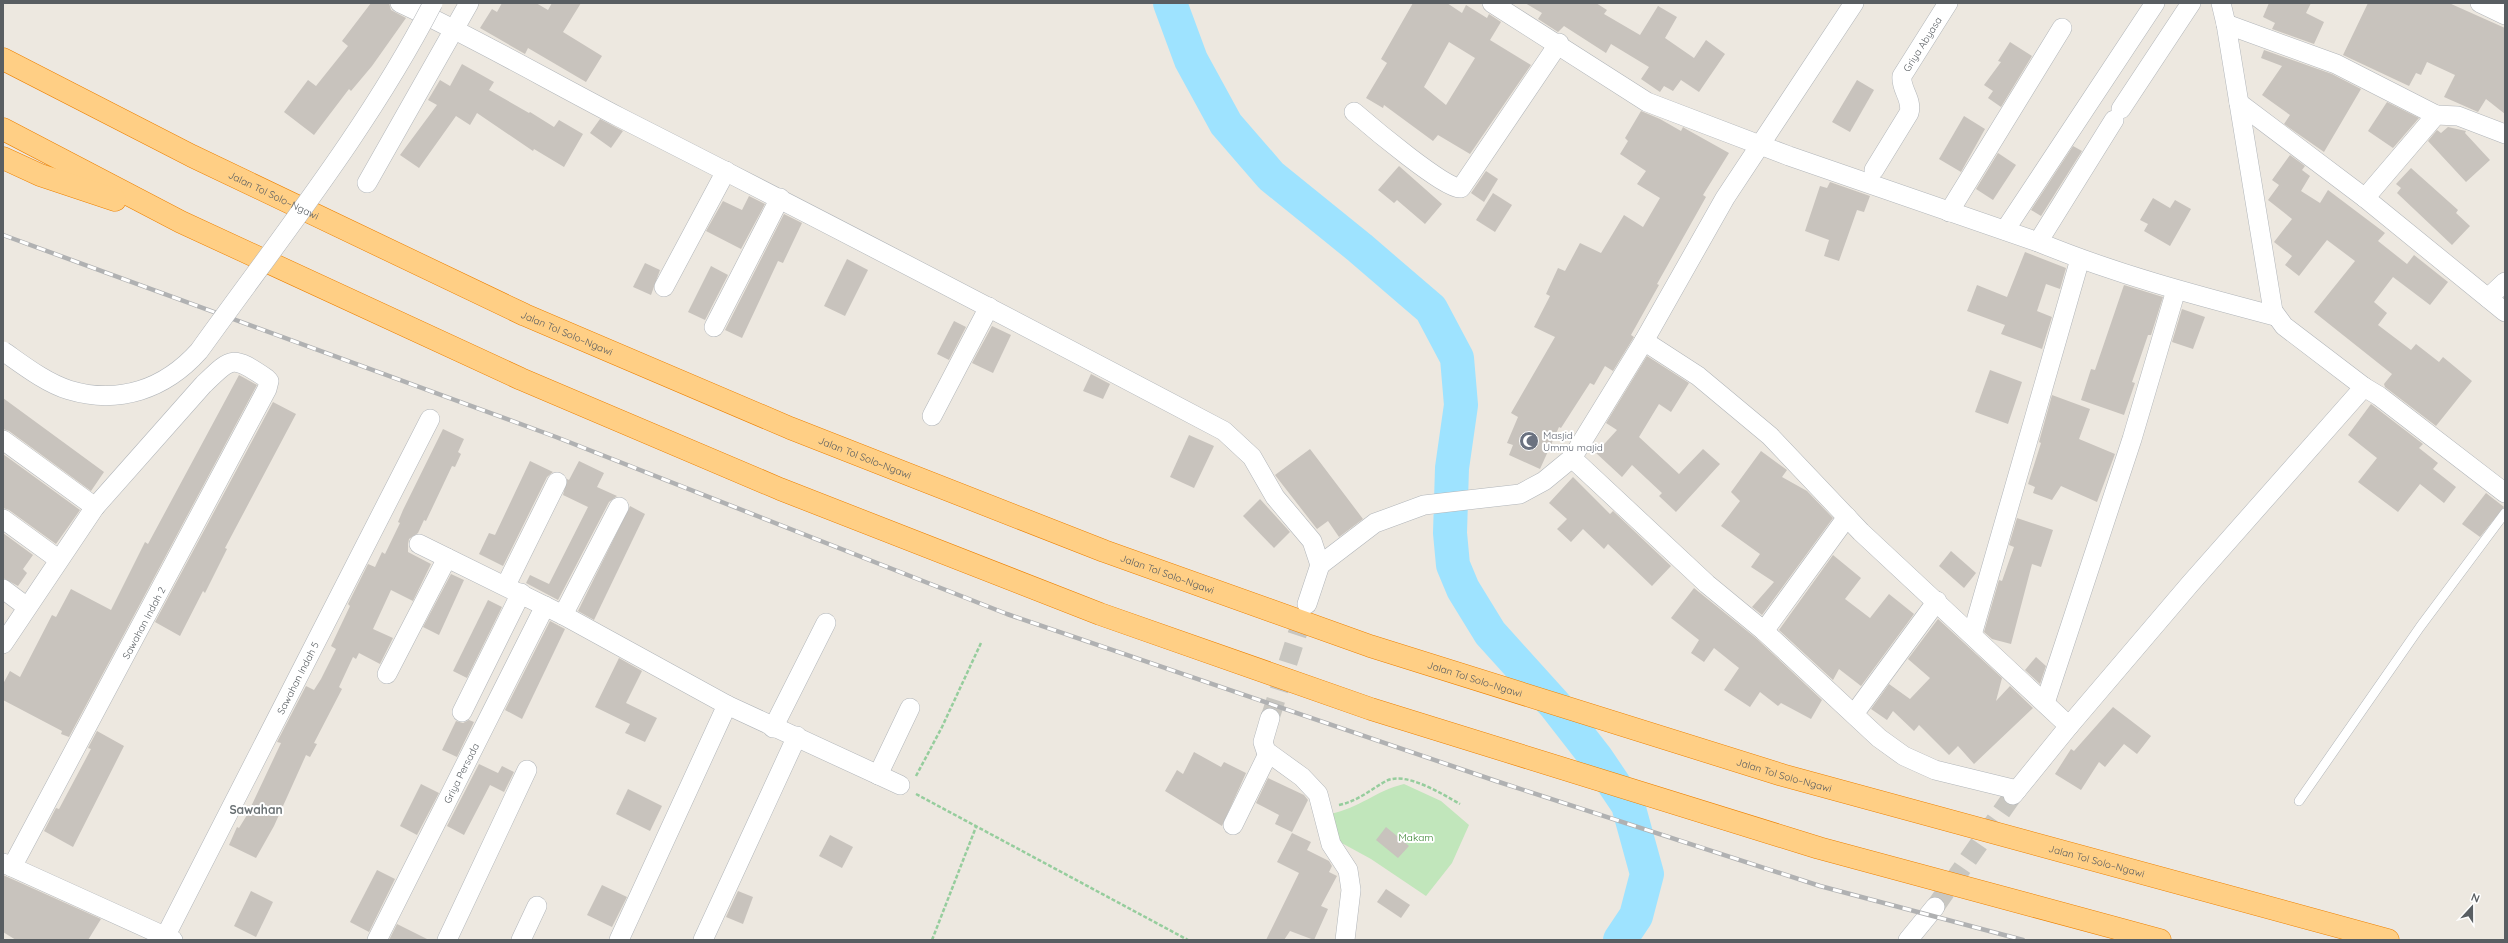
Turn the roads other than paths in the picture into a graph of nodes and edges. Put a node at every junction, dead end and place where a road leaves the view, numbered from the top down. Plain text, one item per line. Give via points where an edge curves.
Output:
1 (400, 3) edge
2 (433, 3) edge
3 (469, 3) edge
4 (1492, 3) edge
5 (1854, 3) edge
6 (1948, 3) edge
7 (2155, 3) edge
8 (2191, 3) edge
9 (2480, 3) edge
10 (2225, 11) edge
11 (2505, 15) edge
12 (454, 28) junction
13 (2062, 28) dead end
14 (1559, 43) junction
15 (3, 59) edge
16 (2239, 103) junction
17 (1354, 112) dead end
18 (2436, 115) junction
19 (3, 130) edge
20 (2505, 134) edge
21 (1758, 145) junction
22 (3, 158) edge
23 (726, 170) junction
24 (1874, 170) dead end
25 (366, 183) dead end
26 (780, 198) junction
27 (2365, 198) junction
28 (1949, 212) junction
29 (181, 222) junction
30 (2005, 230) junction
31 (2038, 242) junction
32 (2080, 259) junction
33 (2505, 282) edge
34 (664, 287) dead end
35 (2176, 290) junction
36 (2488, 298) junction
37 (989, 307) junction
38 (2505, 312) edge
39 (2275, 316) junction
40 (714, 327) dead end
41 (1644, 342) junction
42 (3, 351) edge
43 (2364, 387) junction
44 (932, 416) dead end
45 (430, 419) dead end
46 (3, 440) edge
47 (1572, 458) junction
48 (557, 482) dead end
49 (2505, 493) edge
50 (95, 507) junction
51 (619, 507) dead end
52 (2505, 513) edge
53 (1847, 517) junction
54 (3, 519) edge
55 (419, 544) dead end
56 (447, 558) junction
57 (58, 559) junction
58 (1320, 565) junction
59 (3, 589) edge
60 (514, 589) junction
61 (1937, 601) junction
62 (1307, 604) tunnel mouth
63 (546, 606) junction
64 (28, 607) junction
65 (563, 615) junction
66 (826, 623) dead end
67 (1764, 631) junction
68 (1972, 634) junction
69 (3, 644) edge
70 (386, 674) dead end
71 (2045, 703) junction
72 (727, 705) junction
73 (910, 708) dead end
74 (462, 712) dead end
75 (1854, 714) junction
76 (1270, 718) tunnel mouth
77 (2069, 726) junction
78 (773, 728) junction
79 (797, 736) junction
80 (1268, 754) junction
81 (527, 770) dead end
82 (878, 775) junction
83 (900, 785) road end
84 (2299, 801) dead end
85 (1233, 826) dead end
86 (8, 865) edge
87 (537, 906) dead end
88 (1935, 907) tunnel mouth
89 (169, 938) edge
90 (377, 940) edge
91 (447, 940) edge
92 (521, 940) edge
93 (619, 940) edge
94 (703, 940) edge
95 (1346, 940) edge
96 (1908, 940) edge
97 (2160, 940) edge
98 (2388, 940) edge

1 - 12 street
2 - 42 street, bridge via 410,48 364,121 199,351 184,368 158,385 128,393 98,396 68,390 35,373
3 - 12 street
4 - 14 street
5 - 21 street
6 - 24 street, Griya Abyasa via 1902,76 1903,89 1910,105 1909,112
7 - 30 street
8 - 31 street
9 - 11 street
10 - 16 street
10 - 18 street
12 - 23 street via 612,113
12 - 25 street
13 - 28 street
14 - 17 street via 1461,188 1449,185 1398,149
14 - 21 street via 1647,102
15 - 98 highway, Jalan Tol Solo–Ngawi via 192,156 525,316 790,428 1089,545 1370,646 1782,775
16 - 27 street
16 - 39 street
18 - 20 street via 2458,116
18 - 27 street
19 - 29 highway
21 - 28 street
21 - 41 street via 1725,198
22 - 29 highway via 40,175
23 - 26 street
23 - 34 street
26 - 37 street
26 - 40 street
27 - 36 street
28 - 30 street
29 - 97 highway via 521,379 780,489 1100,614 1371,710 1819,848
30 - 31 street
31 - 32 street
32 - 35 street
32 - 68 street
33 - 36 street
35 - 39 street
35 - 71 street via 2132,439
36 - 38 street
37 - 44 street
37 - 58 street via 1224,431 1252,457 1275,497 1312,541
39 - 43 street via 2284,326
41 - 47 street
41 - 53 street via 1698,376 1740,409 1806,471
43 - 49 street
43 - 77 street
45 - 89 street, Sawahan Indah 5
46 - 50 street
47 - 58 street via 1544,481 1520,494 1424,505 1375,523
47 - 67 street via 1707,584
48 - 60 street
50 - 57 street
50 - 86 street, Sawahan Indah 2 via 150,442 221,368 229,362 243,362 266,378 269,385 264,396
51 - 65 street
52 - 84 lane via 2420,627
53 - 61 street
53 - 67 street
54 - 57 street
55 - 56 street
56 - 60 street
56 - 70 street
57 - 64 street
58 - 62 street
59 - 64 street
60 - 63 street
60 - 74 street
61 - 68 street
61 - 75 street
63 - 65 street
63 - 90 street, Griya Persada
64 - 69 street
65 - 72 street
66 - 78 street
67 - 75 street
68 - 71 street
71 - 77 street
72 - 78 street
72 - 93 street
73 - 82 street
75 - 77 street via 1879,738 1904,756 1935,770 2015,793
76 - 80 street via 1263,742
78 - 79 street
79 - 82 street
79 - 94 street
80 - 85 street
80 - 95 street via 1302,777 1318,794 1331,844 1348,870 1351,890
81 - 91 street
82 - 83 street
86 - 89 street
87 - 92 street
88 - 96 street

